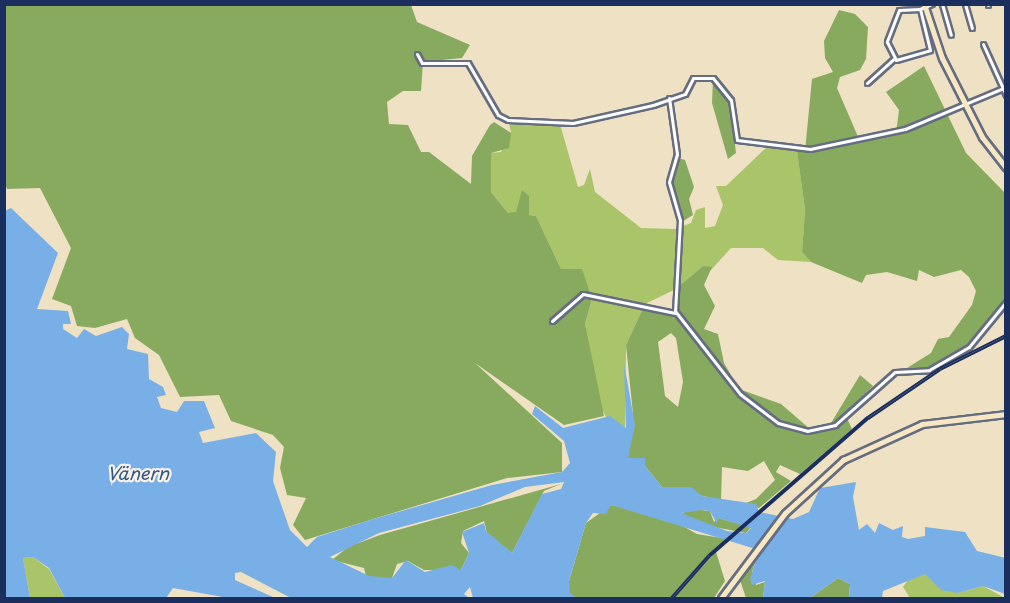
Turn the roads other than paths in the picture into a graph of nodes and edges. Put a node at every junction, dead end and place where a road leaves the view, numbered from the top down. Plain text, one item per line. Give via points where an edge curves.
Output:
1 (932, 4) edge
2 (942, 4) edge
3 (965, 4) edge
4 (923, 7) edge
5 (972, 28) dead end
6 (951, 35) dead end
7 (983, 44) dead end
8 (417, 54) dead end
9 (894, 59) junction
10 (867, 84) dead end
11 (1005, 87) edge
12 (1000, 89) junction
13 (1005, 95) edge
14 (669, 98) junction
15 (964, 102) junction
16 (1005, 167) edge
17 (1005, 302) edge
18 (677, 314) junction
19 (552, 321) dead end
20 (1005, 414) edge
21 (722, 598) edge

1 - 4 street
2 - 6 street
3 - 5 street
4 - 9 street via 899,10 888,37
4 - 9 street via 930,50 908,60
4 - 15 street
7 - 12 street
8 - 14 street via 422,63 468,63 498,115 508,120 573,123
9 - 10 street
11 - 12 street
12 - 13 street
12 - 15 street
14 - 15 street via 685,94 693,78 715,78 731,100 736,140 810,149 906,129
14 - 18 street via 677,154 669,182 680,220 675,251
15 - 16 street
17 - 18 street via 969,347 926,371 898,370 835,425 807,431 778,423 746,400
18 - 19 street via 583,294
20 - 21 street via 965,416 911,428 863,449 812,483 755,550

